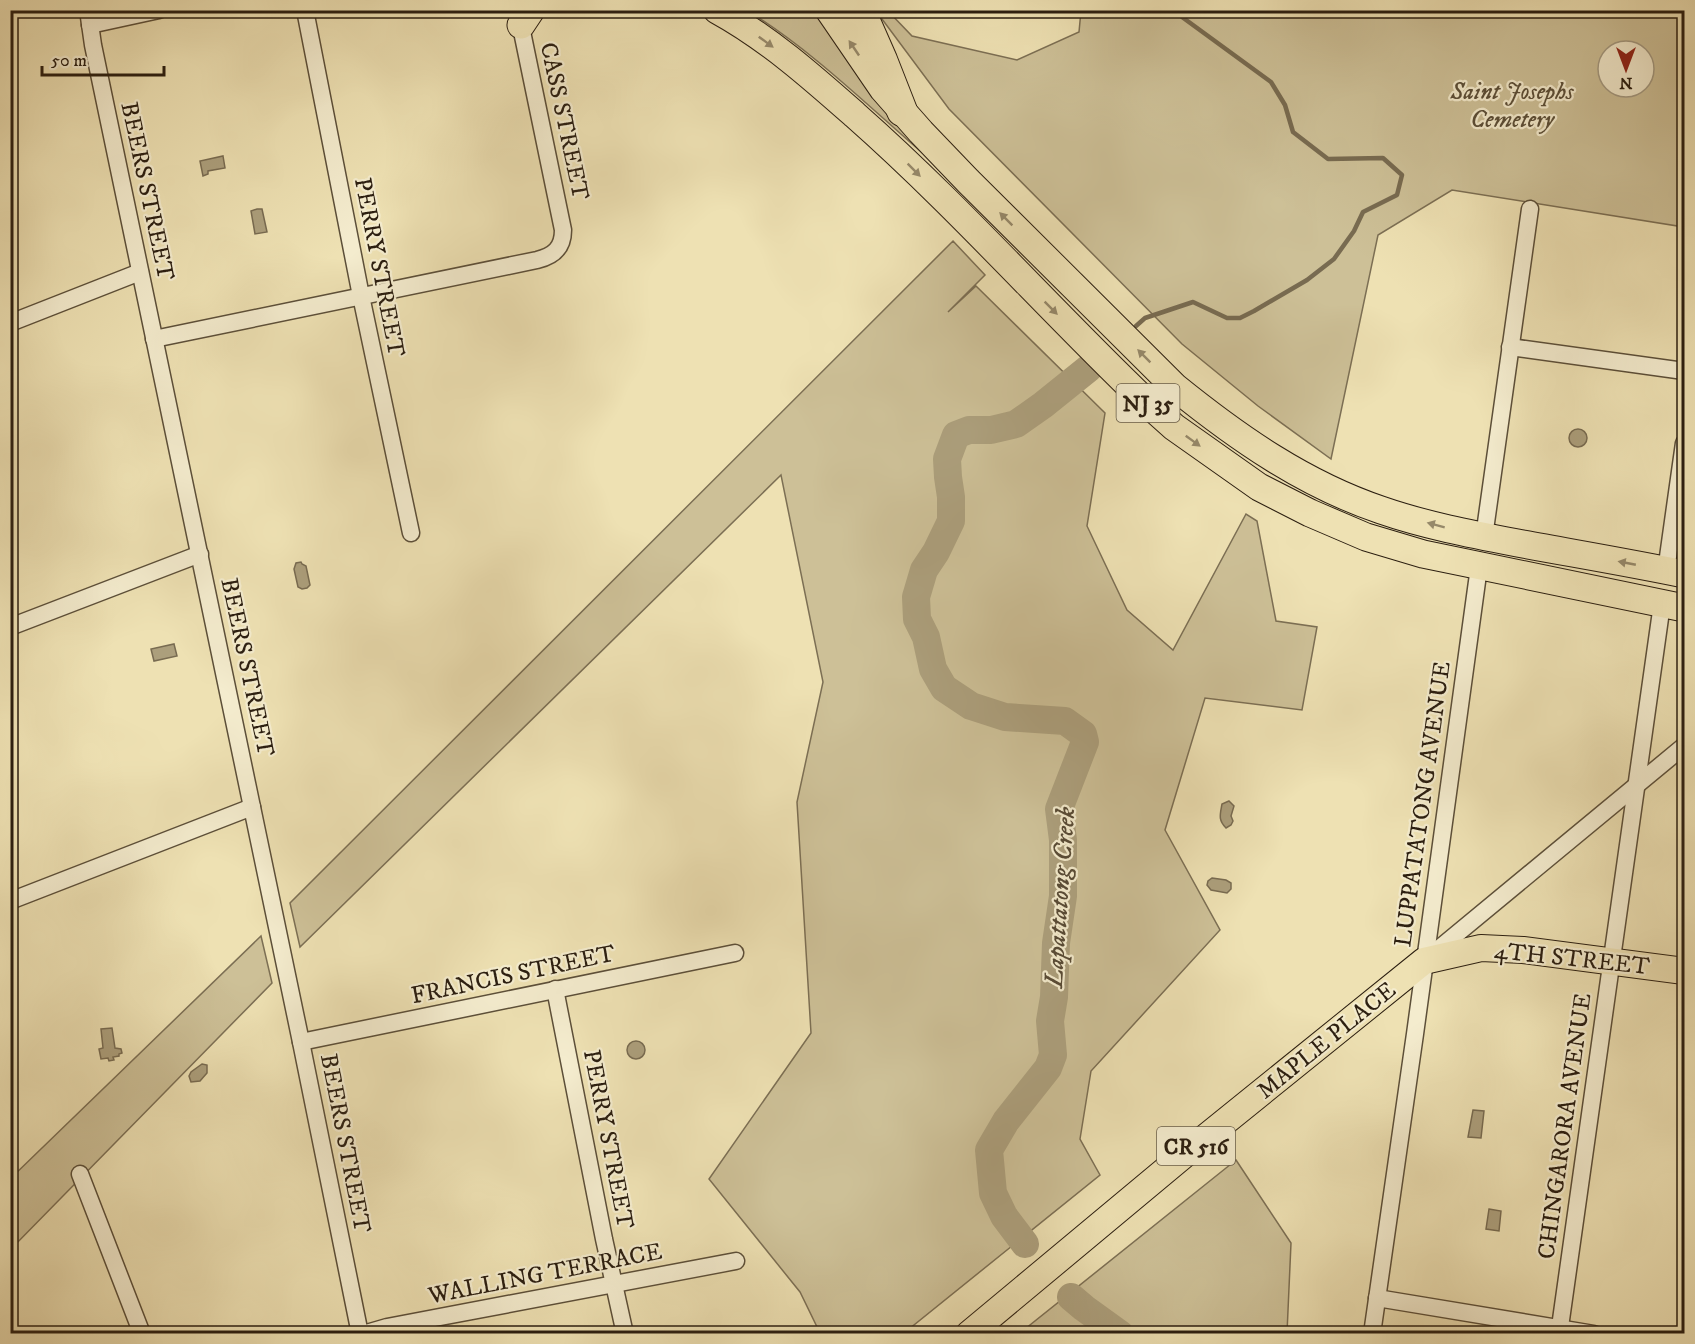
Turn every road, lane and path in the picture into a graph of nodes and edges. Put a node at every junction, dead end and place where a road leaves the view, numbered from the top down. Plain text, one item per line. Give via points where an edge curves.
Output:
1 (159, 10) edge
2 (305, 10) edge
3 (830, 10) edge
4 (860, 10) edge
5 (716, 11) edge
6 (523, 15) edge
7 (89, 18) edge
8 (902, 111) junction
9 (1530, 209) dead end
10 (140, 272) junction
11 (361, 296) junction
12 (10, 323) edge
13 (154, 339) junction
14 (1510, 347) junction
15 (1684, 371) edge
16 (1684, 443) edge
17 (411, 534) dead end
18 (1484, 537) junction
19 (200, 554) junction
20 (1479, 567) junction
21 (1675, 572) edge
22 (1673, 606) edge
23 (10, 627) edge
24 (1684, 746) edge
25 (1636, 788) junction
26 (252, 807) junction
27 (10, 900) edge
28 (735, 953) dead end
29 (1425, 961) junction
30 (1611, 961) junction
31 (1684, 971) edge
32 (555, 989) junction
33 (301, 1042) junction
34 (80, 1174) dead end
35 (736, 1261) dead end
36 (614, 1284) junction
37 (1377, 1298) junction
38 (1560, 1331) edge
39 (142, 1334) edge
40 (362, 1334) edge
41 (625, 1334) edge
42 (969, 1334) edge
43 (1372, 1334) edge
44 (1594, 1334) edge

1 - 7 street
2 - 11 street, PERRY STREET
8 -> 3 highway, NJ 35
4 - 8 highway
5 -> 20 highway, NJ 35 via 795,64 876,134 1144,401 1204,449 1259,487 1310,513 1366,537
6 - 11 street, CASS STREET via 563,230 557,252 545,258
7 - 10 street, BEERS STREET
18 -> 8 highway, NJ 35 via 1345,496 1263,453 1212,417 1114,327
9 - 14 street
10 - 12 street
10 - 13 street, BEERS STREET
11 - 13 street
11 - 17 street, PERRY STREET
13 - 19 street, BEERS STREET
14 - 15 street
14 - 18 street
16 - 21 street
21 -> 18 highway, NJ 35
19 - 23 street
19 - 26 street, BEERS STREET
20 - 22 highway, NJ 35
20 - 29 street, LUPPATATONG AVENUE
22 - 25 street, CHINGARORA AVENUE
24 - 25 street, MAPLE PLACE
25 - 29 street, MAPLE PLACE
25 - 30 street, CHINGARORA AVENUE
26 - 27 street
26 - 33 street, BEERS STREET
28 - 32 street, FRANCIS STREET
29 - 30 main road, 4TH STREET / CR 516 via 1480,948
29 - 37 street, LUPPATATONG AVENUE
29 - 42 main road, MAPLE PLACE / CR 516
30 - 31 main road, 4TH STREET / CR 516
30 - 38 street, CHINGARORA AVENUE
32 - 33 street, FRANCIS STREET
32 - 36 street, PERRY STREET
33 - 40 street, BEERS STREET
34 - 39 street
35 - 36 street, WALLING TERRACE
36 - 40 street, WALLING TERRACE
36 - 41 street, PERRY STREET
37 - 38 street
37 - 43 street, LUPPATATONG AVENUE
38 - 44 street

